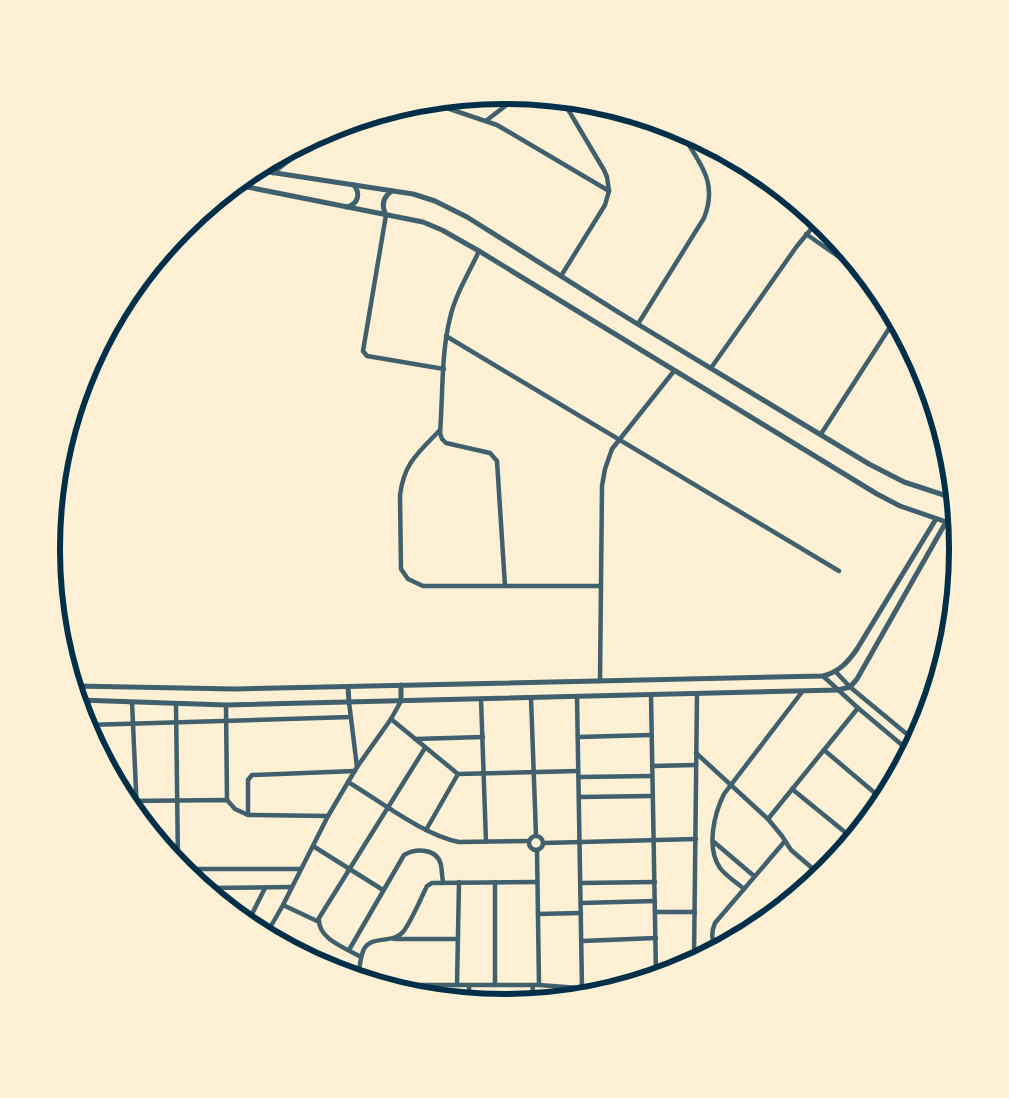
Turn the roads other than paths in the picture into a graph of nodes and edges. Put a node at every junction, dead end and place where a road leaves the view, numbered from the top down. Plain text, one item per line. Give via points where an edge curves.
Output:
1 (508, 104) edge
2 (448, 108) edge
3 (567, 109) edge
4 (487, 120) junction
5 (687, 144) edge
6 (290, 160) edge
7 (269, 172) edge
8 (273, 173) junction
9 (354, 185) junction
10 (247, 187) edge
11 (393, 191) junction
12 (609, 191) junction
13 (346, 207) junction
14 (386, 214) junction
15 (812, 228) edge
16 (806, 234) junction
17 (479, 251) junction
18 (842, 260) edge
19 (561, 276) junction
20 (638, 324) junction
21 (889, 328) edge
22 (446, 336) junction
23 (711, 368) junction
24 (444, 369) junction
25 (674, 370) junction
26 (440, 430) junction
27 (820, 434) junction
28 (618, 440) junction
29 (946, 496) edge
30 (936, 519) junction
31 (946, 522) joint
32 (839, 572) dead end
33 (505, 586) junction
34 (601, 586) junction
35 (836, 672) junction
36 (823, 676) junction
37 (600, 681) junction
38 (82, 686) edge
39 (401, 686) junction
40 (348, 687) junction
41 (850, 687) junction
42 (838, 690) junction
43 (802, 692) junction
44 (697, 694) junction
45 (650, 695) junction
46 (577, 697) junction
47 (530, 698) junction
48 (482, 699) junction
49 (87, 700) edge
50 (401, 701) junction
51 (132, 702) junction
52 (349, 702) junction
53 (176, 704) junction
54 (226, 704) junction
55 (858, 708) junction
56 (351, 717) junction
57 (391, 719) junction
58 (226, 721) junction
59 (176, 722) junction
60 (133, 724) junction
61 (97, 725) edge
62 (908, 735) edge
63 (651, 736) junction
64 (482, 737) junction
65 (578, 737) junction
66 (415, 739) junction
67 (903, 746) edge
68 (425, 748) junction
69 (824, 750) junction
70 (696, 753) junction
71 (696, 765) junction
72 (652, 766) junction
73 (356, 769) junction
74 (578, 771) junction
75 (533, 772) junction
76 (458, 774) junction
77 (484, 774) junction
78 (652, 776) junction
79 (578, 777) junction
80 (348, 782) junction
81 (731, 784) junction
82 (792, 789) junction
83 (875, 794) edge
84 (653, 796) junction
85 (579, 797) junction
86 (137, 799) edge
87 (227, 800) junction
88 (139, 801) edge
89 (178, 801) junction
90 (388, 807) junction
91 (248, 815) junction
92 (328, 816) junction
93 (768, 819) junction
94 (426, 830) junction
95 (847, 833) edge
96 (536, 835) junction
97 (654, 840) junction
98 (696, 840) junction
99 (785, 840) junction
100 (529, 841) junction
101 (713, 841) junction
102 (486, 842) junction
103 (580, 842) junction
104 (544, 843) junction
105 (313, 846) junction
106 (178, 850) edge
107 (536, 850) junction
108 (301, 869) junction
109 (813, 869) edge
110 (197, 870) edge
111 (350, 870) junction
112 (754, 876) junction
113 (443, 882) junction
114 (459, 882) junction
115 (495, 882) junction
116 (537, 882) junction
117 (655, 882) junction
118 (581, 884) junction
119 (292, 887) junction
120 (217, 888) edge
121 (265, 888) junction
122 (744, 889) junction
123 (383, 890) junction
124 (655, 901) junction
125 (581, 903) junction
126 (283, 905) junction
127 (655, 912) junction
128 (695, 912) junction
129 (581, 913) junction
130 (538, 914) junction
131 (252, 915) edge
132 (319, 922) junction
133 (271, 927) edge
134 (656, 938) junction
135 (393, 939) junction
136 (458, 940) junction
137 (582, 940) junction
138 (712, 942) edge
139 (349, 950) junction
140 (694, 951) edge
141 (361, 957) junction
142 (656, 967) edge
143 (359, 969) edge
144 (495, 985) junction
145 (533, 985) junction
146 (539, 985) junction
147 (423, 986) edge
148 (429, 986) joint
149 (457, 986) junction
150 (470, 986) junction
151 (582, 987) edge
152 (576, 988) edge
153 (470, 992) edge
154 (532, 993) edge

1 - 4 street
2 - 4 street
3 - 12 street via 604,170
4 - 12 street
5 - 20 street via 709,181 709,206
6 - 8 street
7 - 8 street
8 - 9 street
9 - 11 street
9 - 13 street via 358,198
10 - 13 street
11 - 14 street via 384,200
11 - 19 street via 424,197 457,211
12 - 19 street via 605,205
13 - 14 street
14 - 17 street via 431,225
14 - 24 street via 363,351 367,356
15 - 16 street
16 - 18 street
16 - 23 street
17 - 22 street via 456,299
17 - 25 street
19 - 20 street
20 - 23 street
21 - 27 street
22 - 24 street
22 - 28 street
23 - 27 street
24 - 26 street
25 - 28 street
25 - 30 street via 888,500
26 - 33 street via 440,436 446,443 490,453 497,461
26 - 33 street via 412,460 403,477 400,496 401,569 408,579 423,586
27 - 29 street via 886,474
28 - 32 street
28 - 34 street via 603,477
30 - 31 street
30 - 35 street via 857,649
31 - 41 street
33 - 34 street
34 - 37 street
35 - 36 street
35 - 41 street
36 - 37 street
36 - 42 street
37 - 39 street
38 - 40 street
39 - 40 street
39 - 50 street
40 - 52 street
41 - 42 street
41 - 62 street
42 - 43 street
42 - 55 street
43 - 44 street
43 - 81 street
44 - 45 street
44 - 70 street
45 - 46 street
45 - 63 street
46 - 47 street
46 - 65 street
47 - 48 street
47 - 75 street
48 - 50 street
48 - 64 street
49 - 51 street
50 - 52 street
50 - 57 street
51 - 53 street
51 - 60 street
52 - 54 street
52 - 56 street
53 - 54 street
53 - 59 street
54 - 58 street
55 - 67 street
55 - 69 street
56 - 58 street
56 - 73 street
57 - 66 street
57 - 73 street
58 - 59 street
58 - 87 street
59 - 60 street
59 - 89 street
60 - 61 street
60 - 86 street
63 - 65 street
63 - 72 street
64 - 66 street
64 - 77 street
65 - 74 street
66 - 68 street
68 - 76 street
68 - 90 street
69 - 82 street
69 - 83 street
70 - 71 street
70 - 81 street
71 - 72 street
71 - 98 street
72 - 78 street
73 - 80 street
73 - 91 street via 252,775 248,780
74 - 75 street
74 - 79 street
75 - 77 street
75 - 96 street
76 - 77 street
76 - 94 street
77 - 102 street
78 - 79 street
78 - 84 street
79 - 85 street
80 - 90 street
80 - 92 street
81 - 93 street
81 - 101 street via 717,808
82 - 93 street
82 - 95 street
84 - 85 street
84 - 97 street
85 - 103 street
87 - 89 street
87 - 91 street via 235,810
88 - 89 street
89 - 106 street
90 - 94 street
90 - 111 street
91 - 92 street
92 - 105 street
93 - 99 street
94 - 102 street via 447,840
96 - 100 street
96 - 104 street
97 - 98 street
97 - 103 street
97 - 117 street
98 - 128 street
99 - 109 street via 790,850
99 - 112 street
100 - 102 street
100 - 107 street
101 - 112 street
101 - 122 street via 720,868
103 - 104 street
103 - 118 street
104 - 107 street
105 - 108 street
105 - 111 street
107 - 116 street
108 - 110 street
108 - 119 street
111 - 123 street
111 - 132 street
112 - 122 street
113 - 114 street
113 - 123 street via 437,858 432,853 416,850 404,855
113 - 135 street via 427,886 403,932
114 - 115 street
114 - 136 street
115 - 116 street
115 - 144 street
116 - 130 street
117 - 118 street
117 - 124 street
118 - 125 street
119 - 121 street
119 - 126 street
120 - 121 street
121 - 131 street
122 - 138 street via 714,923
123 - 139 street
124 - 125 street
124 - 127 street
125 - 129 street
126 - 132 street
126 - 133 street
127 - 128 street
127 - 134 street
128 - 140 street
129 - 130 street
129 - 137 street
130 - 146 street
132 - 139 street via 325,936
134 - 137 street
134 - 142 street
135 - 136 street
135 - 141 street via 370,944
136 - 149 street
137 - 151 street
139 - 141 street
141 - 143 street
144 - 145 street
144 - 150 street
145 - 146 street
145 - 154 street
146 - 152 street
147 - 148 street
148 - 149 street
149 - 150 street
150 - 153 street

